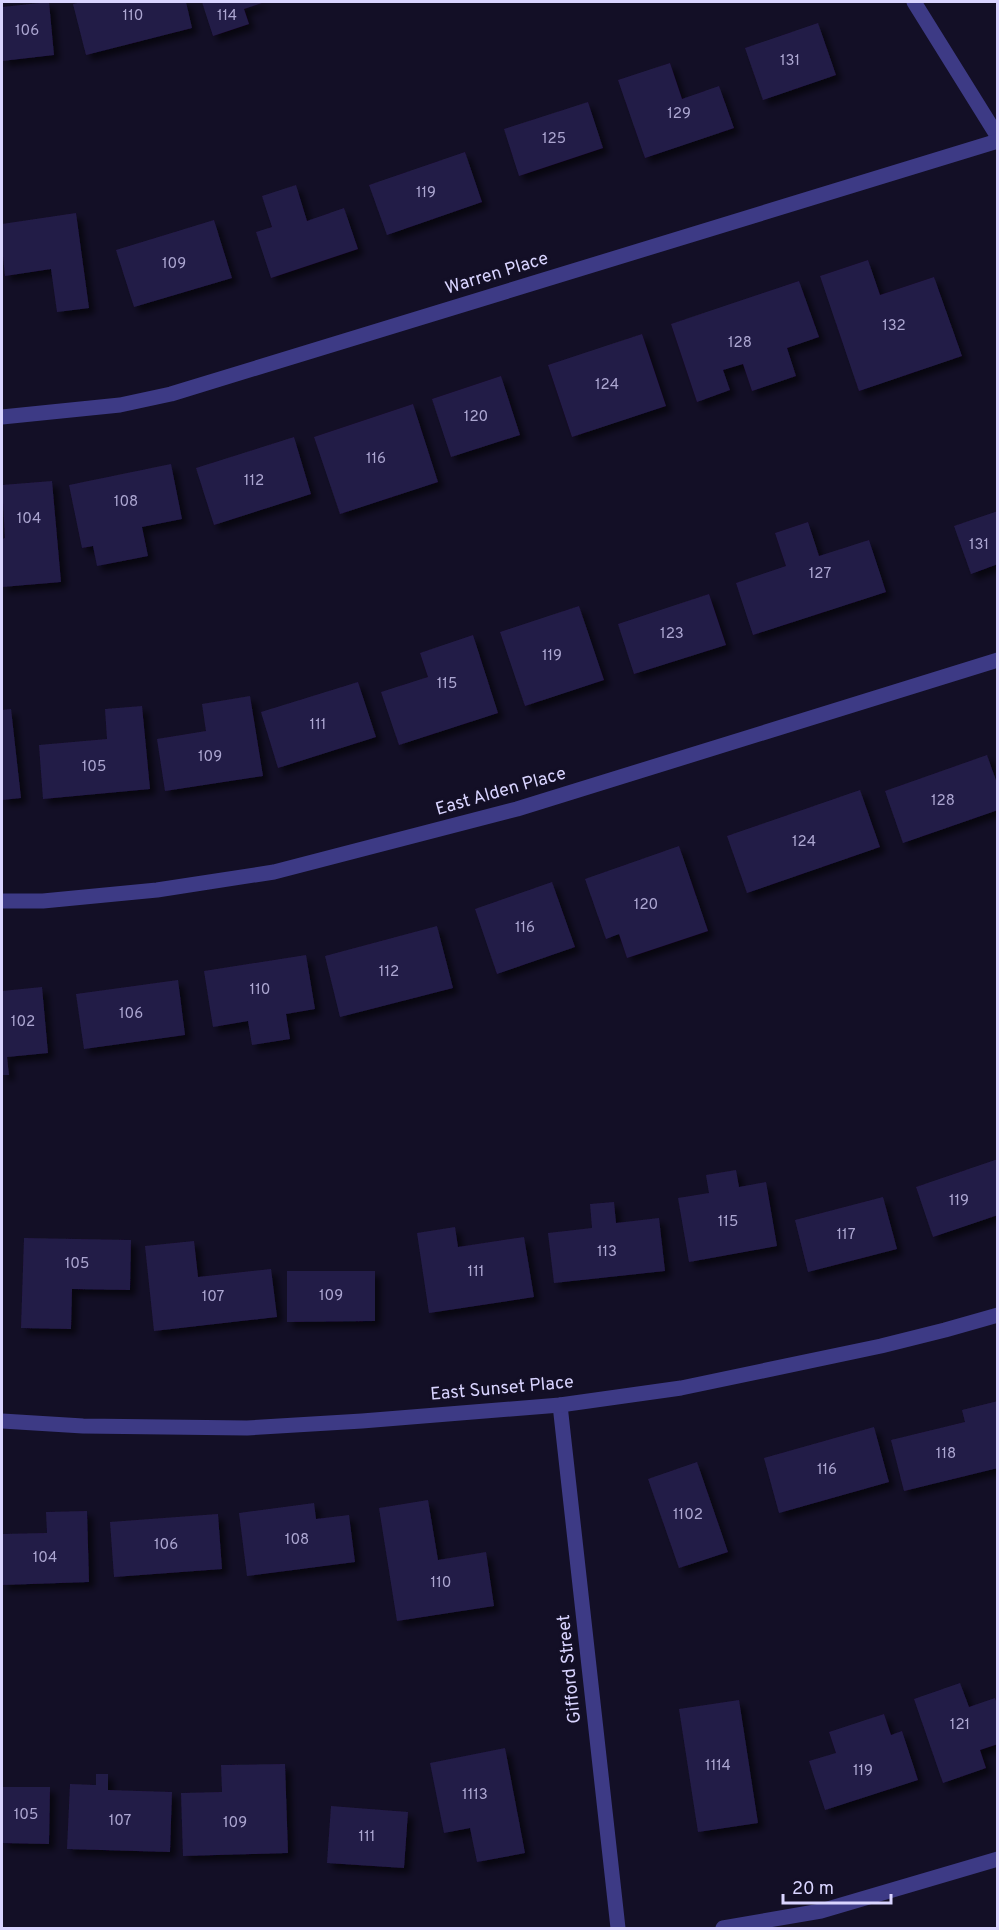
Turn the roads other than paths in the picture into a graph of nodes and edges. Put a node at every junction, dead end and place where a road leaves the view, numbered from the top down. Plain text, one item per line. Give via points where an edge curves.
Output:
1 (914, 2) edge
2 (998, 139) edge
3 (2, 417) edge
4 (998, 660) edge
5 (2, 901) edge
6 (998, 1315) edge
7 (560, 1405) junction
8 (2, 1420) edge
9 (998, 1859) edge
10 (618, 1929) edge
11 (723, 1929) edge

1 - 2 street
2 - 3 street, Warren Place via 171,394 120,405
4 - 5 street, East Alden Place via 517,809 274,872 157,890
6 - 7 street, East Sunset Place via 881,1346 692,1386
7 - 8 street, East Sunset Place via 247,1428 83,1426
7 - 10 street, Gifford Street
9 - 11 street via 821,1911

